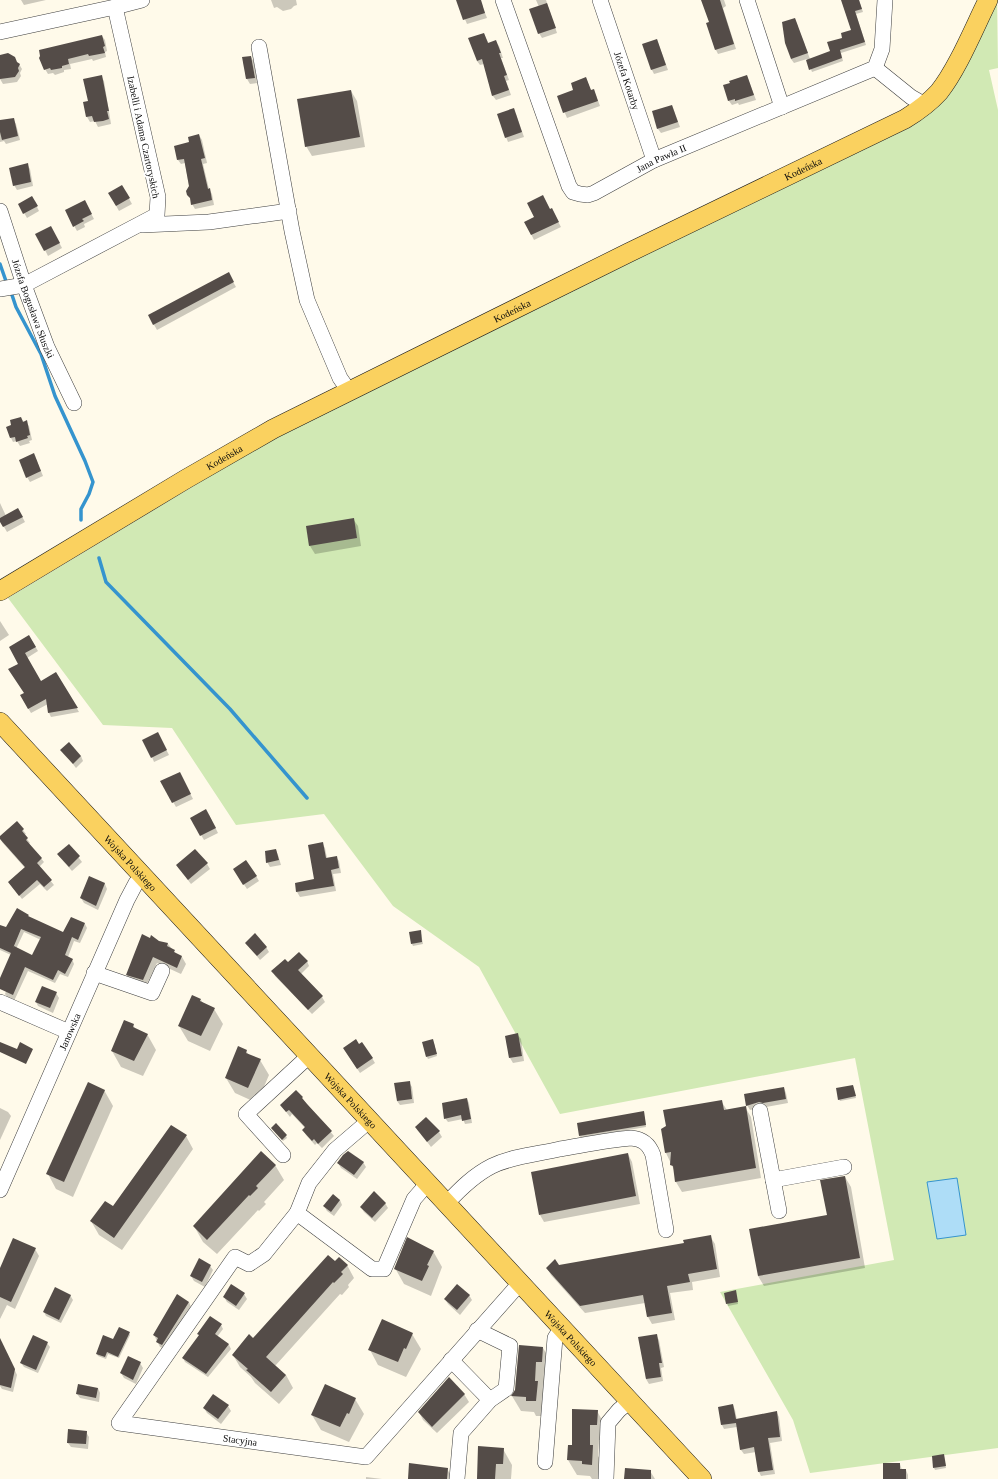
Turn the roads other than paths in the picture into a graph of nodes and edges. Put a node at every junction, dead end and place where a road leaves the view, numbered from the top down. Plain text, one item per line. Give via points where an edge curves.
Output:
1 (142, 0) edge
2 (503, 0) edge
3 (600, 0) edge
4 (747, 0) edge
5 (885, 0) edge
6 (988, 0) edge
7 (115, 7) junction
8 (0, 32) edge
9 (259, 47) dead end
10 (875, 68) junction
11 (925, 105) junction
12 (782, 106) junction
13 (654, 160) junction
14 (0, 211) edge
15 (289, 211) junction
16 (137, 226) junction
17 (24, 285) junction
18 (0, 290) edge
19 (349, 391) junction
20 (74, 403) dead end
21 (0, 591) edge
22 (2, 727) edge
23 (143, 876) junction
24 (162, 971) dead end
25 (94, 973) junction
26 (0, 1002) edge
27 (69, 1032) junction
28 (310, 1055) junction
29 (760, 1112) dead end
30 (370, 1120) junction
31 (283, 1155) dead end
32 (844, 1168) dead end
33 (774, 1180) junction
34 (428, 1183) junction
35 (0, 1190) edge
36 (447, 1203) junction
37 (779, 1211) dead end
38 (297, 1213) junction
39 (666, 1230) dead end
40 (521, 1282) junction
41 (562, 1327) junction
42 (477, 1330) junction
43 (451, 1360) junction
44 (490, 1400) junction
45 (630, 1401) junction
46 (545, 1462) dead end
47 (457, 1479) edge
48 (606, 1479) edge
49 (702, 1479) edge

1 - 7 street
2 - 13 street, Jana Pawła II via 573,192 588,195 594,193
3 - 13 street, Józefa Kotarby
4 - 12 street
5 - 10 street via 882,49
6 - 11 main road, Kodeńska via 956,64 939,91
7 - 8 street
7 - 16 street, Izabelli i Adama Czartoryskich via 158,197 157,215
9 - 15 street
10 - 11 street
10 - 12 street, Jana Pawła II
11 - 19 main road, Kodeńska via 906,118
12 - 13 street, Jana Pawła II
14 - 17 street, Józefa Bogusława Słuszki
15 - 16 street via 209,222
15 - 19 street via 307,300 340,378
16 - 17 street, Izabelli i Adama Czartoryskich
17 - 18 street, Izabelli i Adama Czartoryskich
17 - 20 street, Józefa Bogusława Słuszki via 47,347
19 - 21 main road, Kodeńska via 249,442
22 - 23 main road, Wojska Polskiego
23 - 25 street, Janowska via 127,900
23 - 28 main road, Wojska Polskiego
24 - 25 street via 152,994
25 - 27 street, Janowska
26 - 27 street
27 - 35 street, Janowska
28 - 30 main road, Wojska Polskiego
28 - 31 street via 246,1114
29 - 33 street
30 - 34 main road, Wojska Polskiego
30 - 38 street via 335,1150 309,1183
32 - 33 street
33 - 37 street
34 - 36 main road, Wojska Polskiego
34 - 38 street via 414,1199 384,1268 372,1268
36 - 39 street via 471,1180 501,1162 521,1156 630,1138 639,1139 646,1142 653,1155
36 - 40 main road, Wojska Polskiego
38 - 43 street, Stacyjna via 264,1254 249,1264 235,1257 119,1423 366,1457
40 - 41 main road, Wojska Polskiego
40 - 42 street, Stacyjna
41 - 45 main road, Wojska Polskiego
41 - 46 street via 555,1338
42 - 43 street, Stacyjna
42 - 44 street via 510,1346 506,1389
43 - 44 street
44 - 47 street via 460,1433
45 - 48 street via 608,1423
45 - 49 main road, Wojska Polskiego

